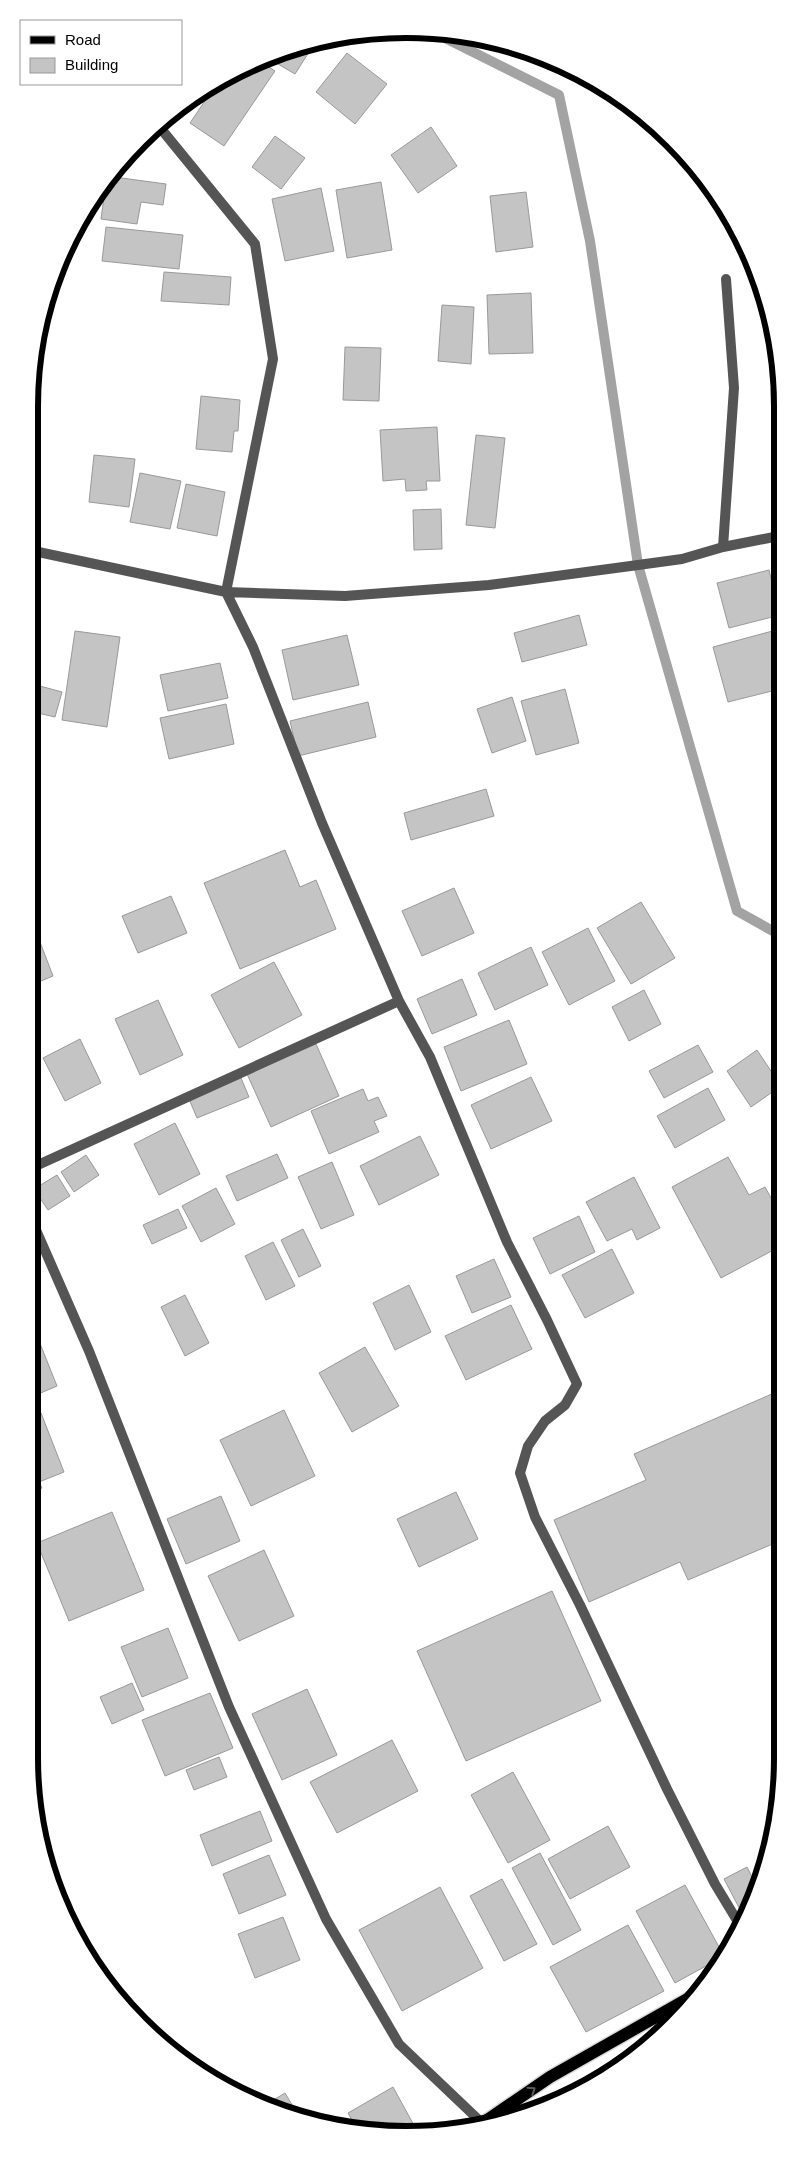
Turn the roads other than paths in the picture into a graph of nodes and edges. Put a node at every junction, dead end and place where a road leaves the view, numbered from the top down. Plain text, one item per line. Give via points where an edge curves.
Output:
1 (162, 130) edge
2 (726, 279) dead end
3 (774, 537) edge
4 (724, 547) junction
5 (38, 552) edge
6 (226, 592) junction
7 (399, 1001) junction
8 (38, 1164) edge
9 (38, 1235) edge
10 (736, 1919) edge
11 (678, 2004) edge
12 (495, 2114) edge
13 (473, 2119) edge

1 - 6 street via 255,244 273,359
2 - 4 street via 734,388
3 - 4 street
4 - 6 street via 682,559 489,585 345,596
5 - 6 street
6 - 7 street via 253,647 322,823
7 - 8 street
7 - 10 street via 430,1057 507,1242 577,1384 565,1405 545,1421 528,1446 520,1473 534,1517 580,1604 715,1884
9 - 13 street via 88,1351 229,1707 326,1919 399,2044
12 -> 11 main road via 550,2077

